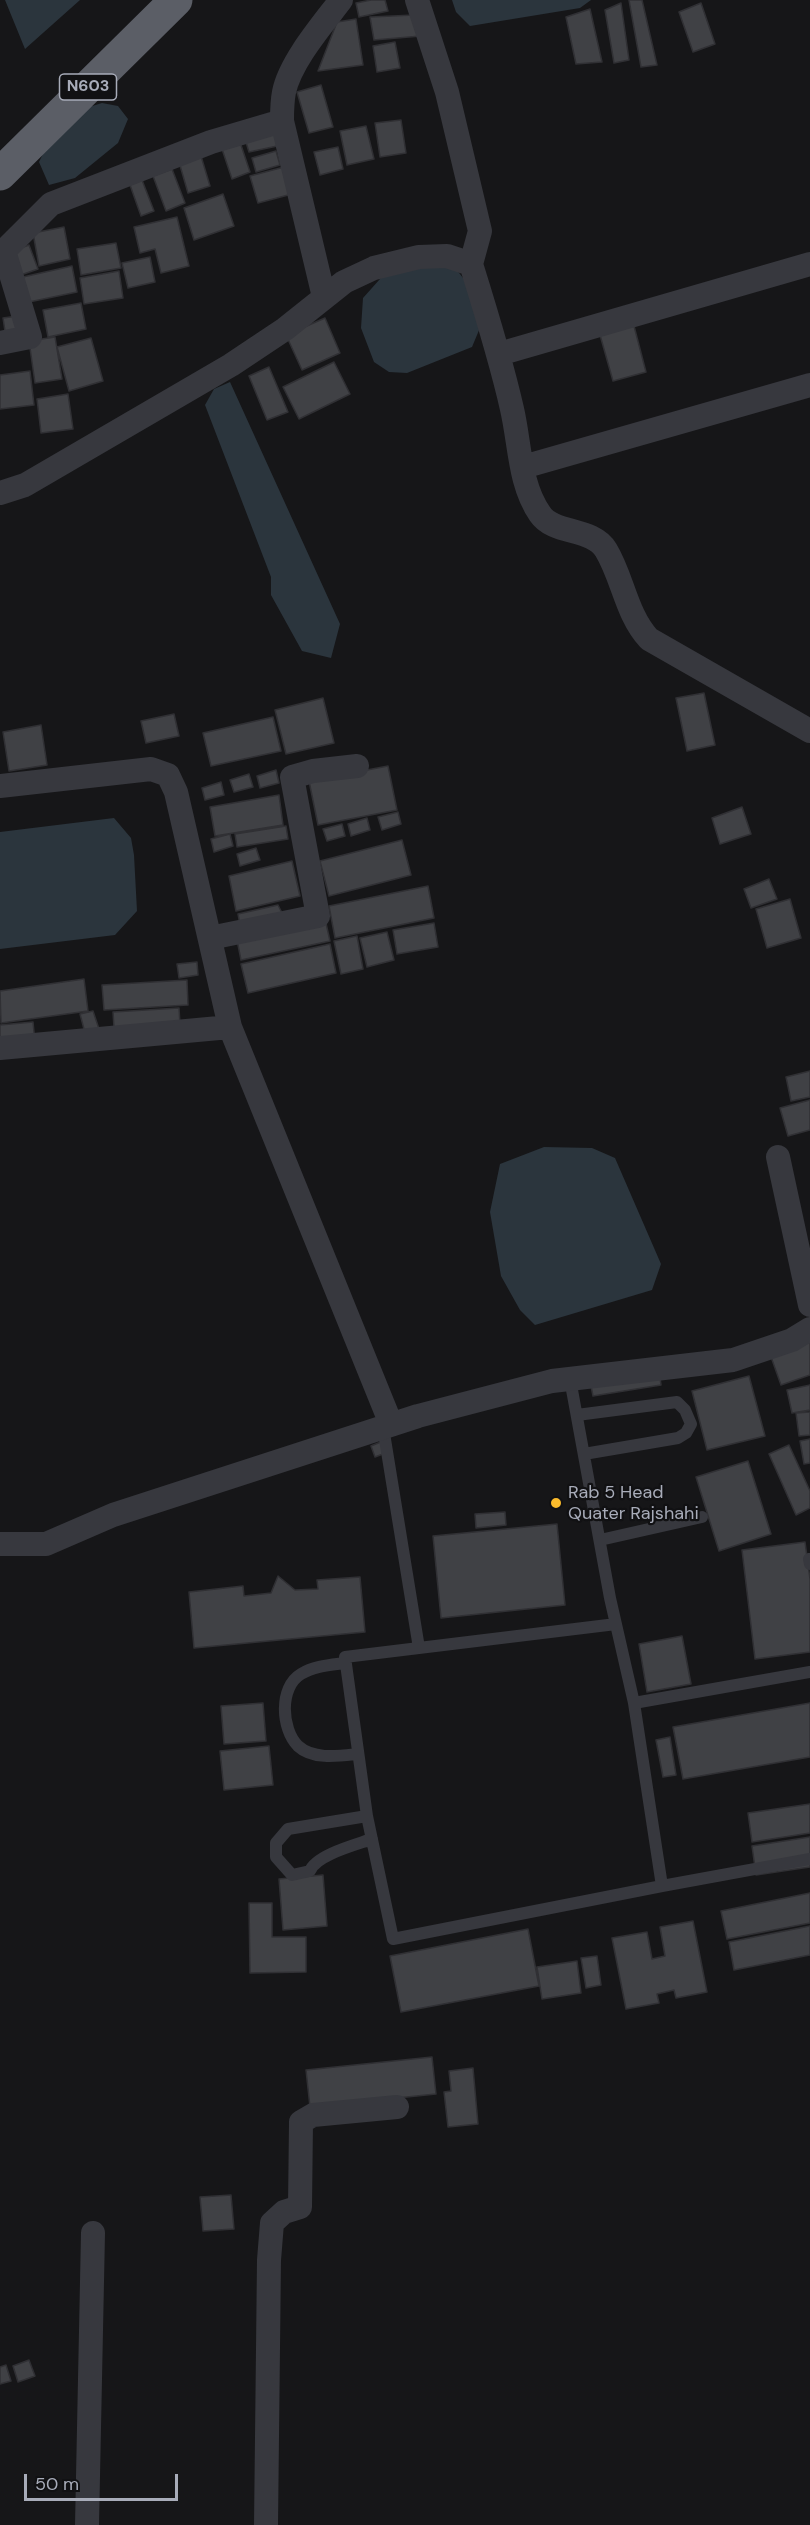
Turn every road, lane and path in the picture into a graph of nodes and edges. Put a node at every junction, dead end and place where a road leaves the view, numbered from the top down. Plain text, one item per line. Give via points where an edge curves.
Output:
1 (176, 0) edge
2 (341, 0) edge
3 (417, 0) edge
4 (282, 121) junction
5 (0, 174) edge
6 (471, 264) junction
7 (810, 264) edge
8 (324, 297) junction
9 (0, 343) edge
10 (499, 354) junction
11 (810, 385) edge
12 (523, 467) junction
13 (0, 493) edge
14 (810, 731) edge
15 (357, 766) dead end
16 (0, 786) edge
17 (210, 938) junction
18 (230, 1027) junction
19 (0, 1048) edge
20 (778, 1157) dead end
21 (810, 1305) edge
22 (810, 1329) edge
23 (570, 1379) junction
24 (577, 1415) junction
25 (387, 1426) junction
26 (584, 1454) junction
27 (702, 1517) dead end
28 (600, 1540) junction
29 (0, 1544) edge
30 (616, 1624) junction
31 (419, 1648) junction
32 (345, 1663) junction
33 (810, 1672) edge
34 (634, 1703) junction
35 (357, 1754) junction
36 (367, 1816) junction
37 (372, 1839) junction
38 (810, 1858) edge
39 (662, 1886) junction
40 (397, 2107) dead end
41 (93, 2233) dead end
42 (87, 2525) edge
43 (266, 2525) edge

1 - 5 highway, N603
2 - 4 street via 291,74 284,91
3 - 6 street via 447,92 480,231
4 - 8 street
4 - 9 street via 211,142 51,204 4,251 30,337
6 - 8 street via 447,256 419,257 374,268
6 - 10 street
7 - 10 street
8 - 13 street via 231,365 25,485
10 - 12 street
11 - 12 street
12 - 14 street via 531,498 541,516 594,538 605,548 637,624 649,639
15 - 17 street via 292,777 318,916
16 - 17 street via 152,769 168,775 176,792
17 - 18 street
18 - 19 street
18 - 25 street
20 - 21 street
22 - 23 street via 792,1340 733,1360
23 - 24 lane
23 - 25 street
24 - 26 lane
24 - 26 lane via 677,1402 692,1424 678,1437
25 - 29 street via 113,1515 46,1544
25 - 31 lane
26 - 28 lane
27 - 28 lane
28 - 30 lane
30 - 31 lane
30 - 34 lane
31 - 32 lane via 345,1657
32 - 35 lane
32 - 35 lane via 320,1666 299,1675 287,1690 285,1716 298,1745 314,1754
33 - 34 lane
34 - 39 lane
35 - 36 lane
36 - 37 lane
36 - 37 lane via 288,1829 276,1843 276,1857 292,1875 310,1871 320,1859
37 - 39 lane via 393,1939
38 - 39 lane
40 - 43 street via 313,2115 301,2122 300,2207 284,2211 272,2223
41 - 42 street

